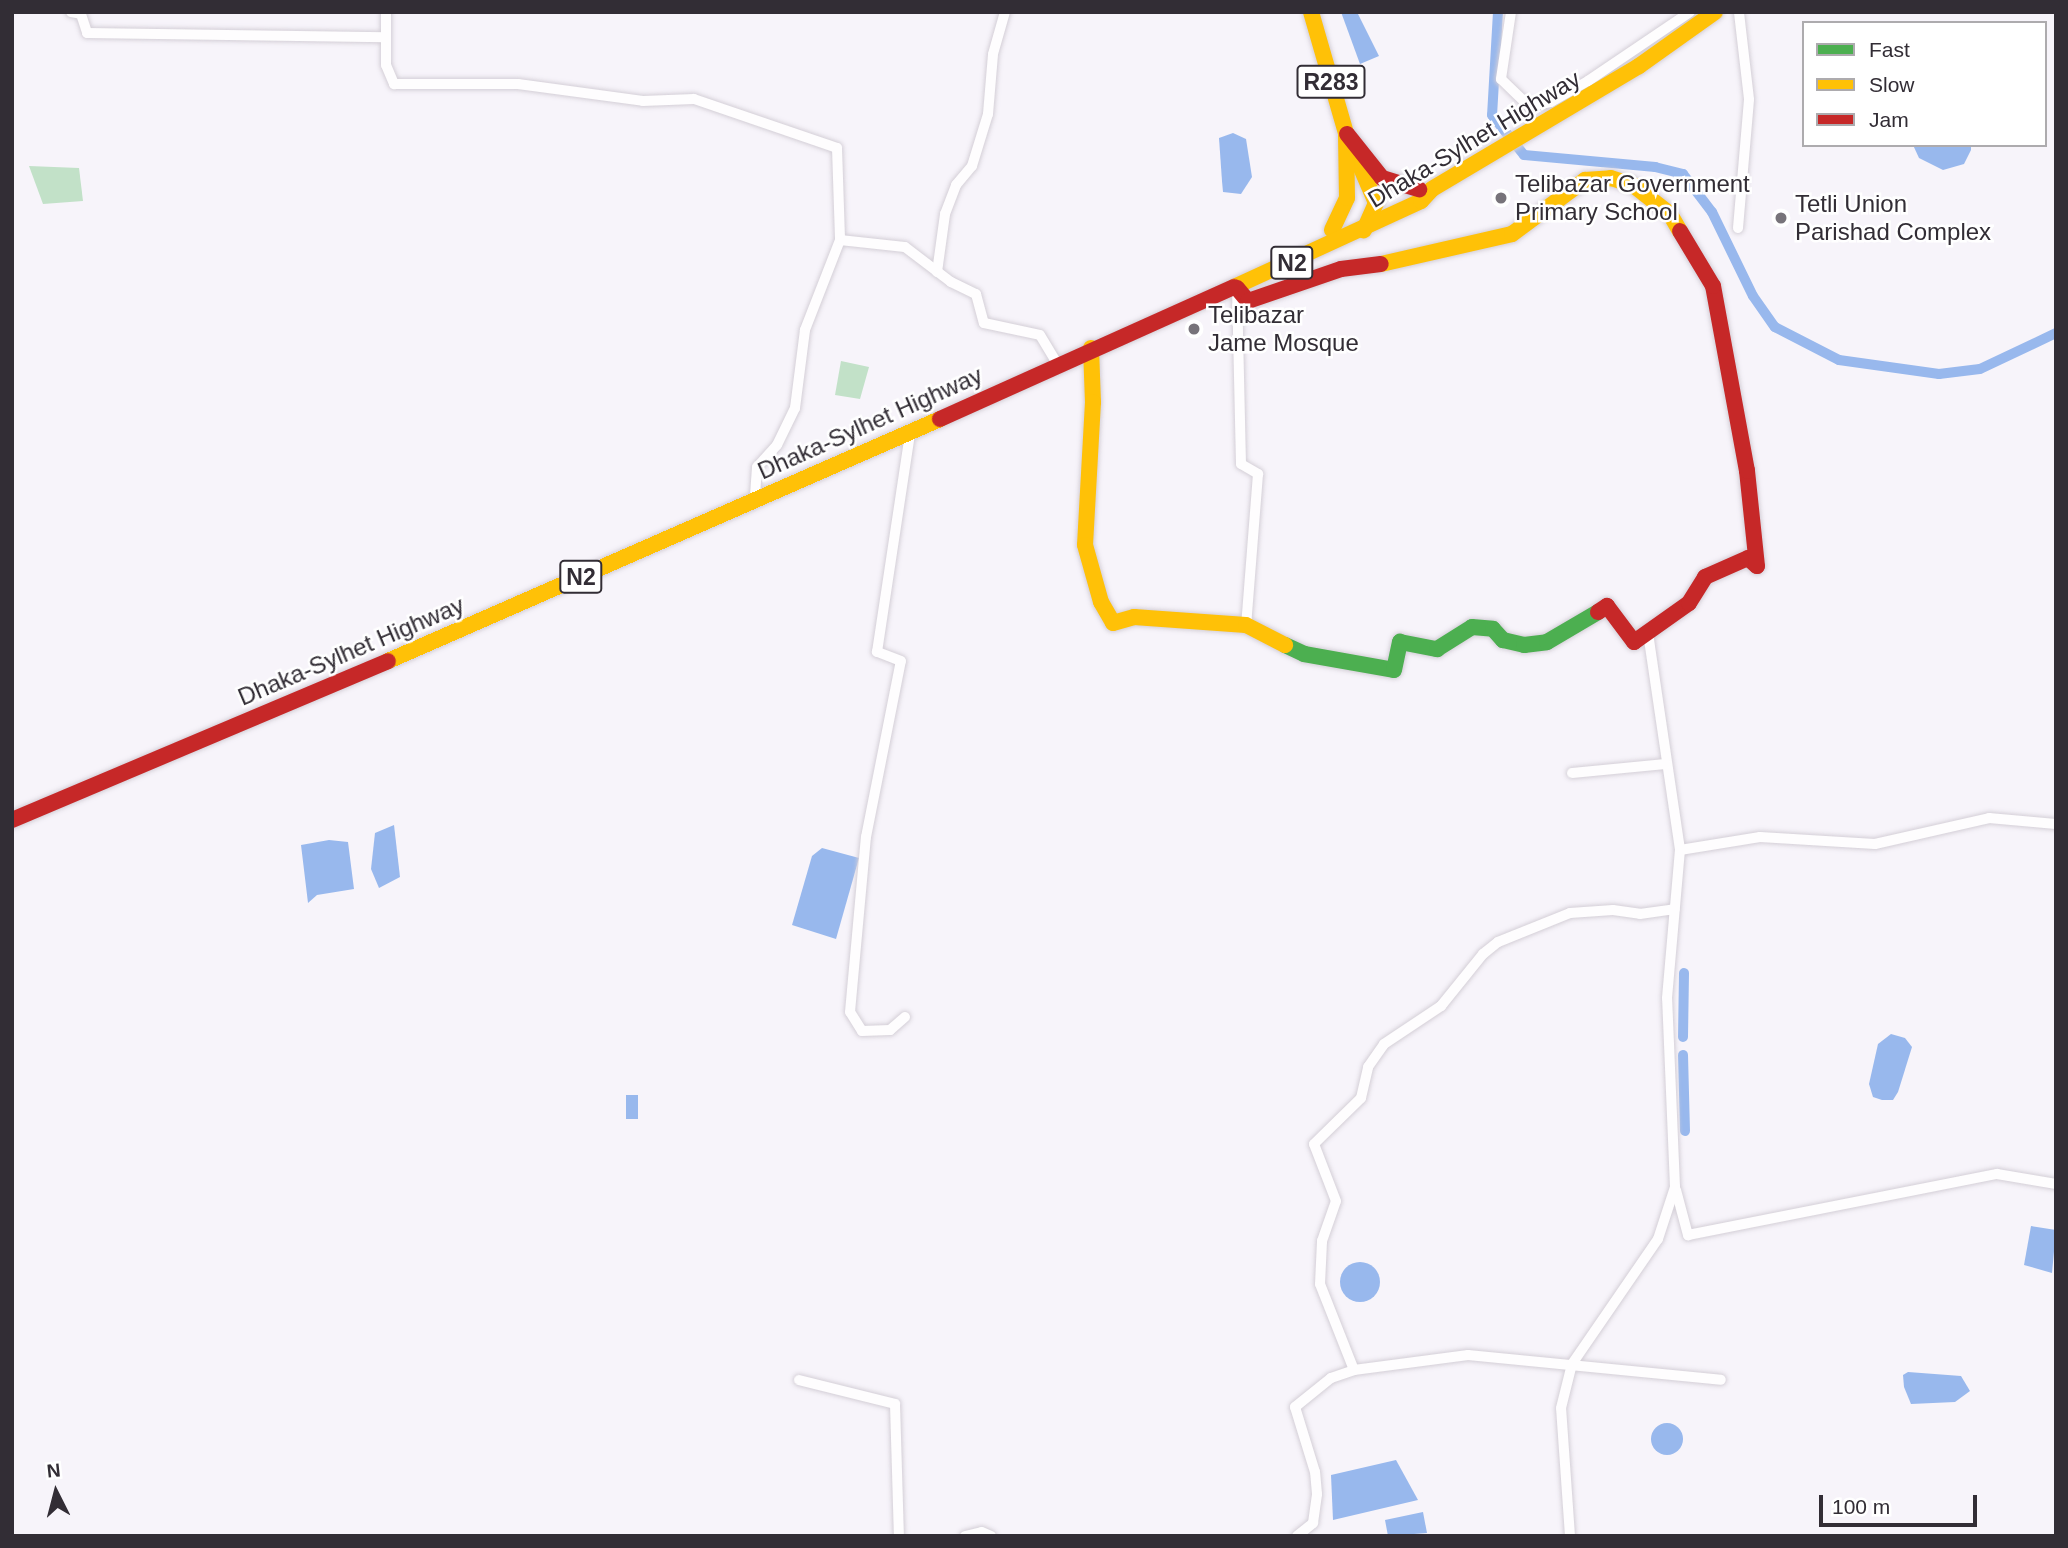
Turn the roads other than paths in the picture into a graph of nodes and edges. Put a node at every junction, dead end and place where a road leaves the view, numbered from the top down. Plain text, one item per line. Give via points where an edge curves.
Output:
1 (71, 12) edge
2 (386, 12) edge
3 (1005, 12) edge
4 (1311, 12) edge
5 (1511, 12) edge
6 (1690, 12) edge
7 (1715, 12) edge
8 (1739, 12) edge
9 (386, 37) junction
10 (1346, 132) junction
11 (1425, 189) junction
12 (1382, 214) junction
13 (1738, 228) dead end
14 (1332, 230) junction
15 (840, 240) junction
16 (937, 272) junction
17 (1237, 288) junction
18 (1146, 324) junction
19 (1091, 348) junction
20 (1057, 363) junction
21 (910, 433) junction
22 (755, 499) junction
23 (1246, 625) junction
24 (1648, 633) junction
25 (1666, 764) junction
26 (1572, 773) dead end
27 (12, 820) edge
28 (2056, 824) edge
29 (1681, 850) junction
30 (1675, 909) junction
31 (905, 1017) dead end
32 (2056, 1184) edge
33 (1675, 1187) junction
34 (1573, 1364) junction
35 (1354, 1370) junction
36 (799, 1380) dead end
37 (1721, 1380) dead end
38 (899, 1536) edge
39 (965, 1536) edge
40 (991, 1536) edge
41 (1297, 1536) edge
42 (1570, 1536) edge

1 - 9 street via 81,14 87,33
2 - 9 street
3 - 16 street via 993,54 988,114 972,166 956,185 945,214
4 - 10 main road, R283
5 - 6 street via 1501,79 1529,106 1551,102 1588,81
7 - 11 main road, Dhaka-Sylhet Highway via 1545,123
8 - 13 street via 1749,99
9 - 15 street via 386,65 394,84 518,84 643,101 694,99 837,148
10 - 11 main road, R283 via 1382,178
10 - 12 main road, R283
10 - 14 main road, R283 via 1347,198
11 - 12 main road, Dhaka-Sylhet Highway
12 - 14 main road, Dhaka-Sylhet Highway
12 - 17 main road, Dhaka-Sylhet Highway / N2 via 1364,230
14 - 18 main road, Dhaka-Sylhet Highway via 1171,305
15 - 16 street via 905,247
15 - 22 street via 805,330 795,408 777,445 757,467
16 - 20 street via 976,294 984,323 1040,335
17 - 18 main road, Dhaka-Sylhet Highway / N2
17 - 23 street via 1241,464 1258,474
17 - 24 main road via 1248,301 1341,269 1394,263 1439,248 1512,234 1585,180 1611,178 1649,195 1670,214 1717,300 1747,471 1757,566 1748,558 1705,577 1689,603
18 - 19 main road, Dhaka-Sylhet Highway / N2
19 - 20 main road, Dhaka-Sylhet Highway / N2
19 - 23 main road via 1091,472 1084,526 1101,602 1113,623 1125,624 1134,617
20 - 21 main road, Dhaka-Sylhet Highway / N2
21 - 22 main road, Dhaka-Sylhet Highway / N2
21 - 31 street via 877,652 901,661 866,837 850,1012 862,1031 890,1030
22 - 27 main road, Dhaka-Sylhet Highway / N2 via 507,611
23 - 24 main road via 1304,654 1394,670 1400,642 1437,649 1472,626 1493,629 1503,640 1524,645 1547,642 1607,606 1634,642
24 - 25 street
25 - 26 street
25 - 29 street
28 - 29 street via 1989,818 1875,844 1760,837
29 - 30 street
30 - 33 street via 1667,998
30 - 35 street via 1640,914 1613,909 1570,913 1498,942 1441,1006 1384,1044 1368,1067 1361,1098 1314,1144 1336,1201 1322,1241 1320,1284
32 - 33 street via 1997,1174 1688,1235 1678,1213
33 - 34 street via 1658,1239
34 - 35 street via 1468,1355
34 - 37 street
34 - 42 street via 1561,1408
35 - 41 street via 1331,1378 1295,1407 1317,1494 1313,1523
36 - 38 street via 895,1404
39 - 40 street via 982,1532

